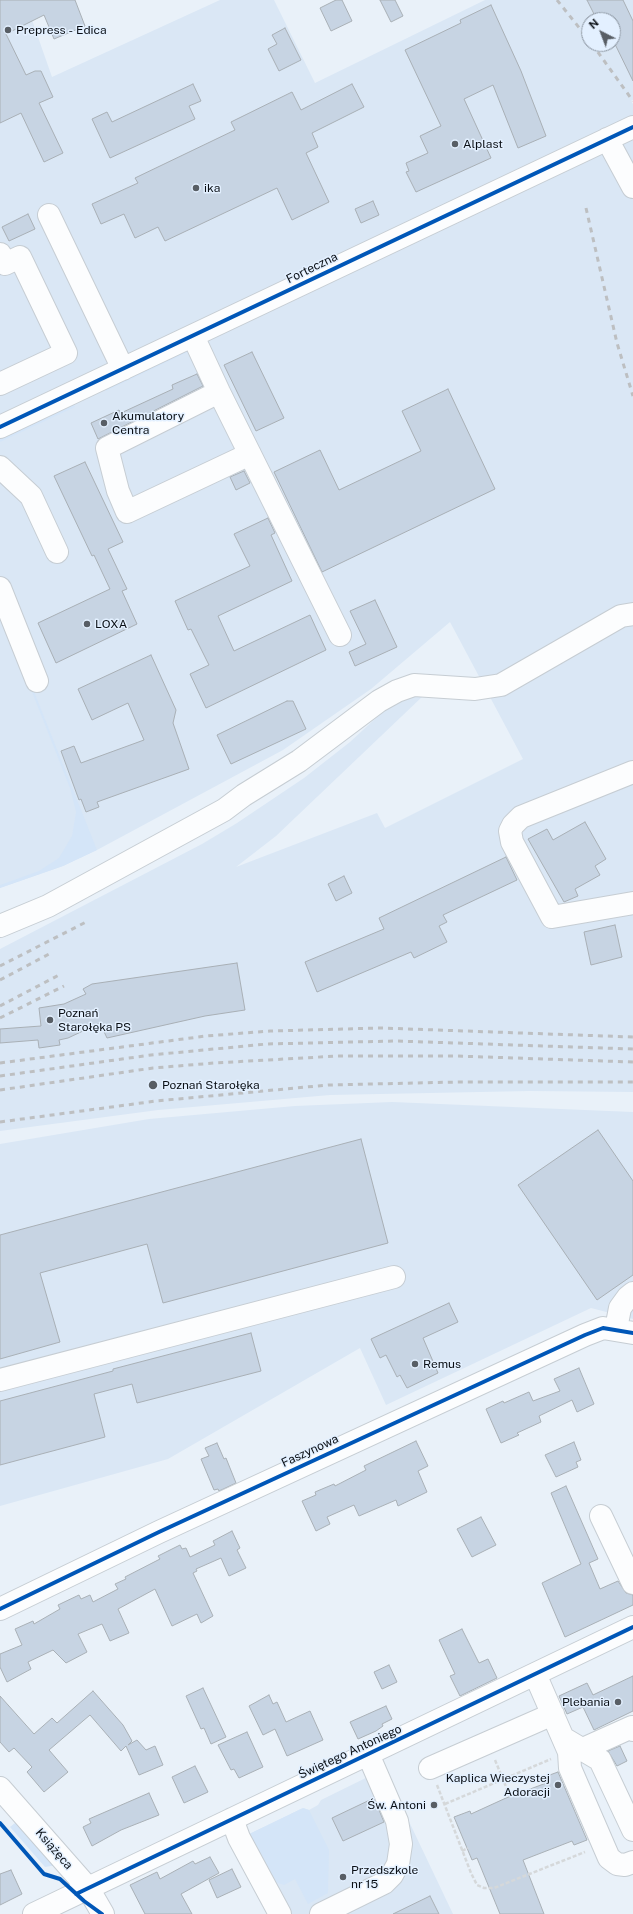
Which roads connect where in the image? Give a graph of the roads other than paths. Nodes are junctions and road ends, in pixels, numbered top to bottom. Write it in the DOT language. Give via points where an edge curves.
graph roads {
  1 [pos="633,127"];
  2 [pos="607,139"];
  3 [pos="633,187"];
  4 [pos="49,215"];
  5 [pos="0,254"];
  6 [pos="193,336"];
  7 [pos="123,369"];
  8 [pos="0,384"];
  9 [pos="219,392"];
  10 [pos="0,427"];
  11 [pos="250,454"];
  12 [pos="0,467"];
  13 [pos="56,552"];
  14 [pos="0,588"];
  15 [pos="633,614"];
  16 [pos="340,635"];
  17 [pos="37,681"];
  18 [pos="633,772"];
  19 [pos="633,903"];
  20 [pos="0,926"];
  21 [pos="394,1277"];
  22 [pos="633,1293"];
  23 [pos="624,1331"];
  24 [pos="0,1380"];
  25 [pos="601,1516"];
  26 [pos="633,1583"];
  27 [pos="0,1609"];
  28 [pos="633,1627"];
  29 [pos="535,1674"];
  30 [pos="553,1714"];
  31 [pos="633,1730"];
  32 [pos="571,1752"];
  33 [pos="368,1754"];
  34 [pos="430,1768"];
  35 [pos="0,1788"];
  36 [pos="232,1819"];
  37 [pos="633,1830"];
  38 [pos="633,1862"];
  39 [pos="82,1891"];
  40 [pos="34,1914"];
  41 [pos="103,1914"];
  42 [pos="280,1914"];
  43 [pos="321,1914"];
  1 -- 2 [label="street, Forteczna"];
  2 -- 3 [label="street"];
  2 -- 6 [label="street, Forteczna"];
  4 -- 7 [label="street"];
  5 -- 8 [label="street" via="5,264 20,257 66,353"];
  6 -- 7 [label="street, Forteczna"];
  6 -- 9 [label="street"];
  7 -- 10 [label="street, Forteczna"];
  9 -- 11 [label="street"];
  9 -- 11 [label="street" via="107,448 118,491 127,512"];
  11 -- 16 [label="street"];
  12 -- 13 [label="street" via="31,496"];
  14 -- 17 [label="street"];
  15 -- 20 [label="street" via="621,616 500,685 475,689 414,685 396,691 299,761 224,810 48,906"];
  18 -- 19 [label="street" via="521,817 512,825 510,831 512,842 552,917"];
  21 -- 24 [label="street"];
  22 -- 23 [label="street" via="620,1308"];
  23 -- 27 [label="street, Faszynowa" via="603,1328 585,1334"];
  25 -- 26 [label="street"];
  28 -- 29 [label="street, Świętego Antoniego"];
  29 -- 30 [label="street"];
  29 -- 33 [label="street, Świętego Antoniego"];
  30 -- 32 [label="street"];
  30 -- 34 [label="street"];
  31 -- 32 [label="street" via="632,1727"];
  32 -- 37 [label="street" via="600,1760"];
  32 -- 38 [label="street" via="611,1861 625,1865"];
  33 -- 36 [label="street, Świętego Antoniego"];
  33 -- 43 [label="street" via="397,1821 401,1844 398,1864 384,1883"];
  35 -- 39 [label="street, Książęca"];
  36 -- 39 [label="street, Świętego Antoniego"];
  36 -- 42 [label="street"];
  39 -- 40 [label="street, Świętego Antoniego"];
  39 -- 41 [label="street, Książęca"];
}
